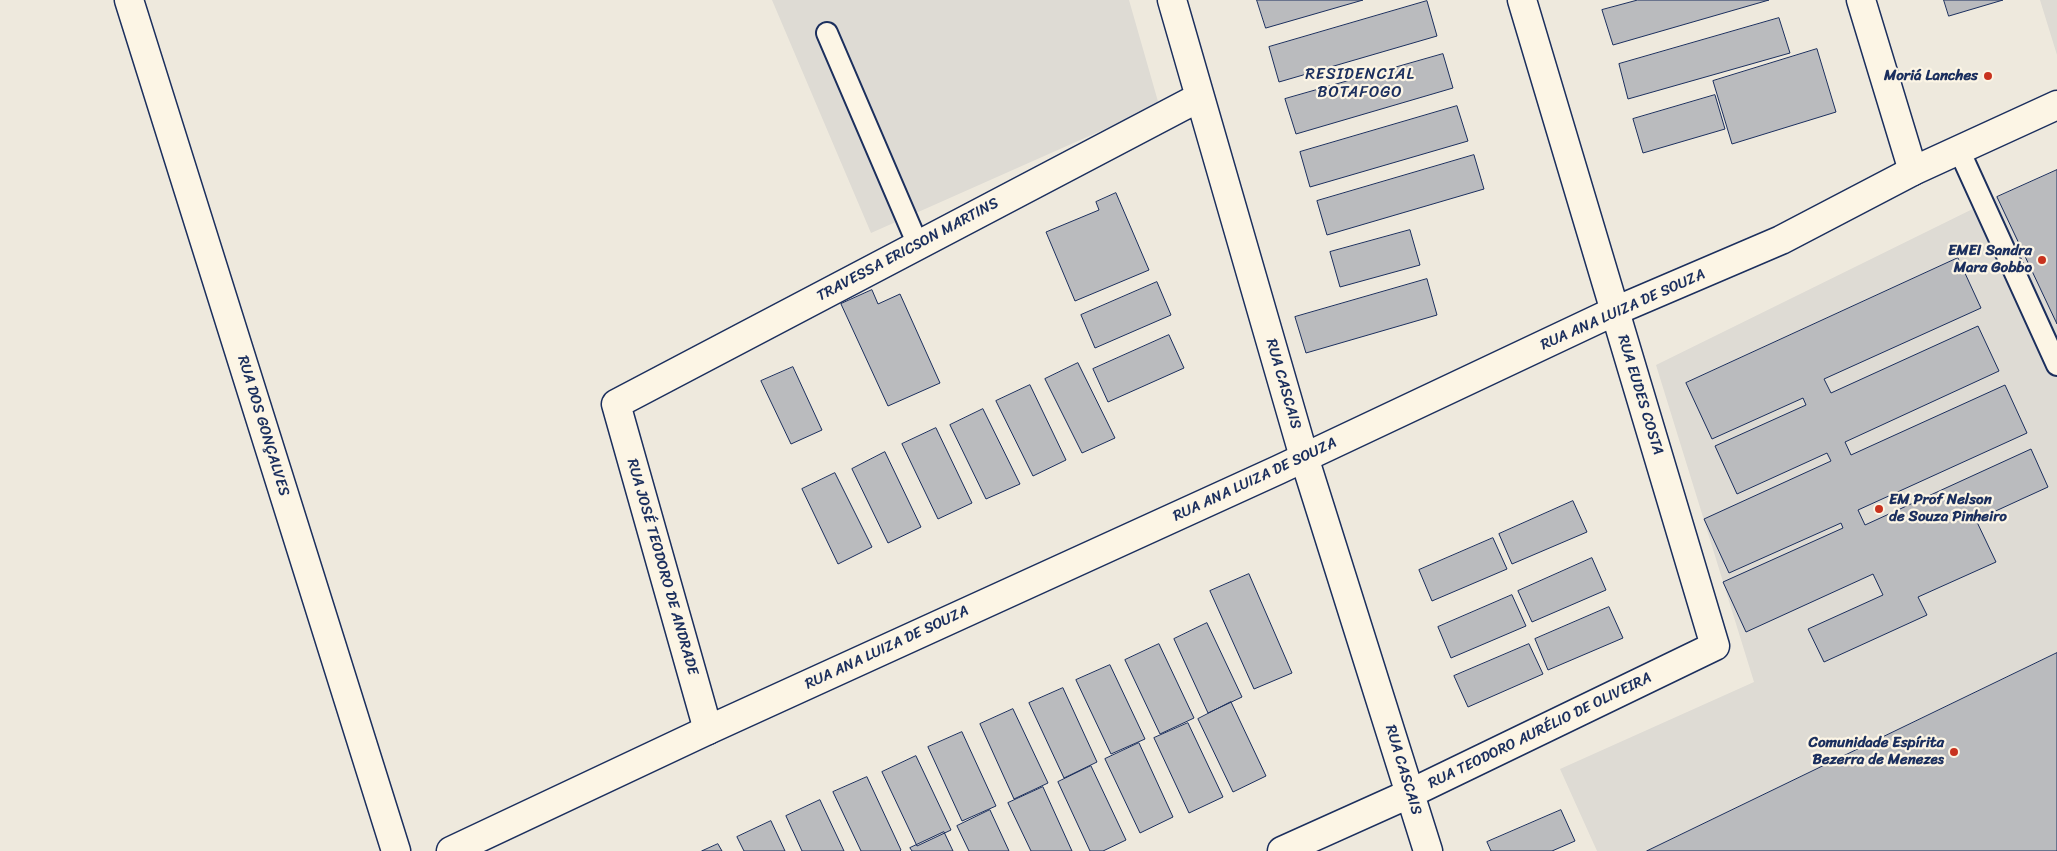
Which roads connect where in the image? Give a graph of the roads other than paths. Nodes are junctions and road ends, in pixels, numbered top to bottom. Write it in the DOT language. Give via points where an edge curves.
graph roads {
  1 [pos="129,0"];
  2 [pos="1172,0"];
  3 [pos="1522,0"];
  4 [pos="1861,0"];
  5 [pos="827,33"];
  6 [pos="1200,97"];
  7 [pos="2057,105"];
  8 [pos="1959,150"];
  9 [pos="1913,172"];
  10 [pos="918,245"];
  11 [pos="1615,311"];
  12 [pos="2057,365"];
  13 [pos="616,404"];
  14 [pos="1304,457"];
  15 [pos="1715,646"];
  16 [pos="708,730"];
  17 [pos="1411,793"];
  18 [pos="396,851"];
  19 [pos="452,851"];
  20 [pos="1282,851"];
  21 [pos="1428,851"];
  1 -- 18 [label="street, RUA DOS GONÇALVES"];
  2 -- 6 [label="street, RUA CASCAIS"];
  3 -- 11 [label="street, RUA EUDES COSTA"];
  4 -- 9 [label="street"];
  5 -- 10 [label="lane"];
  6 -- 10 [label="street, TRAVESSA ERICSON MARTINS"];
  6 -- 14 [label="street, RUA CASCAIS"];
  7 -- 8 [label="street, RUA ANA LUIZA DE SOUZA"];
  8 -- 9 [label="street, RUA ANA LUIZA DE SOUZA"];
  8 -- 12 [label="lane"];
  9 -- 11 [label="street, RUA ANA LUIZA DE SOUZA" via="1780,240"];
  10 -- 13 [label="street, TRAVESSA ERICSON MARTINS"];
  11 -- 14 [label="street, RUA ANA LUIZA DE SOUZA"];
  11 -- 15 [label="street, RUA EUDES COSTA"];
  13 -- 16 [label="street, RUA JOSÉ TEODORO DE ANDRADE"];
  14 -- 16 [label="street, RUA ANA LUIZA DE SOUZA"];
  14 -- 17 [label="street, RUA CASCAIS"];
  15 -- 17 [label="street, RUA TEODORO AURÉLIO DE OLIVEIRA"];
  16 -- 19 [label="street, RUA ANA LUIZA DE SOUZA"];
  17 -- 20 [label="street, RUA TEODORO AURÉLIO DE OLIVEIRA"];
  17 -- 21 [label="street, RUA CASCAIS"];
}
